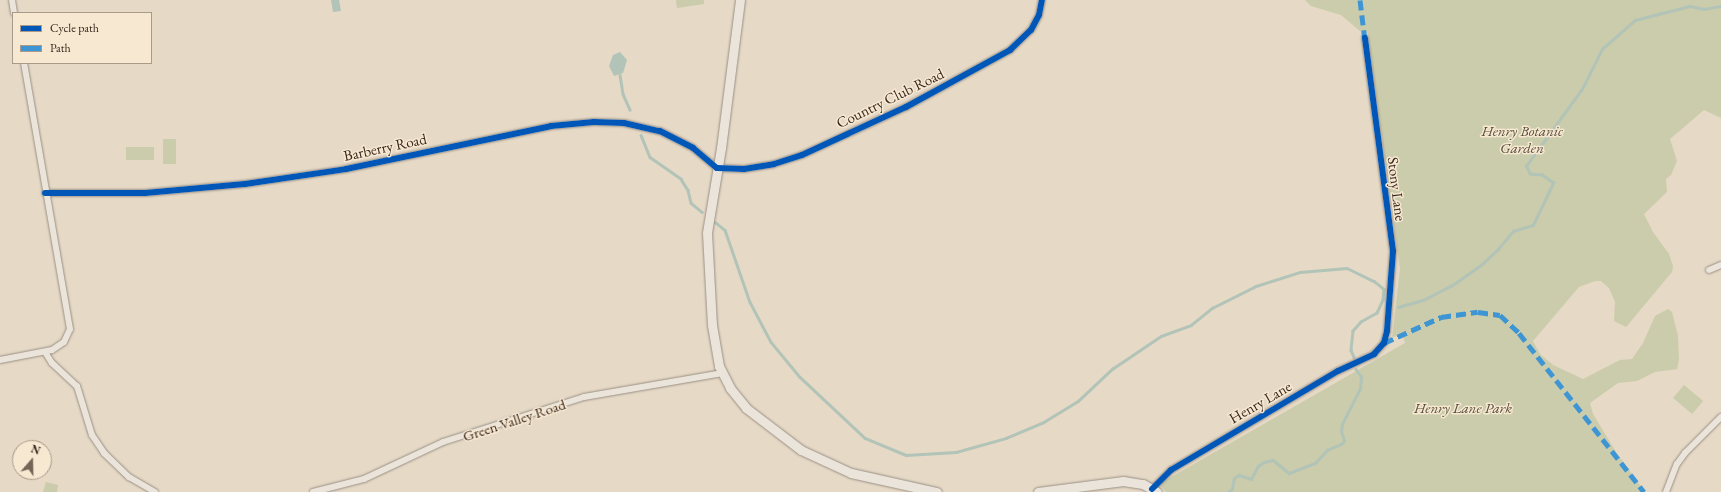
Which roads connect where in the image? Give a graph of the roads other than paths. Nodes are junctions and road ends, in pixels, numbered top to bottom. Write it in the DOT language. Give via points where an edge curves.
graph roads {
  1 [pos="12,0"];
  2 [pos="740,0"];
  3 [pos="1042,0"];
  4 [pos="14,12"];
  5 [pos="1365,38"];
  6 [pos="24,64"];
  7 [pos="717,168"];
  8 [pos="45,193"];
  9 [pos="1721,265"];
  10 [pos="1709,270"];
  11 [pos="1384,343"];
  12 [pos="46,352"];
  13 [pos="0,360"];
  14 [pos="723,373"];
  15 [pos="1721,417"];
  16 [pos="905,489"];
  17 [pos="1154,490"];
  18 [pos="155,492"];
  19 [pos="313,492"];
  20 [pos="937,492"];
  21 [pos="1038,492"];
  22 [pos="1666,492"];
  1 -- 4 [label="street"];
  2 -- 7 [label="main road"];
  3 -- 7 [label="street, Country Club Road" via="1035,23 1018,44 906,107 788,160 744,169"];
  5 -- 11 [label="street, Stony Lane" via="1393,251 1388,323"];
  6 -- 8 [label="street"];
  7 -- 8 [label="street, Barberry Road" via="688,145 660,131 624,123 594,122 551,126 346,169 245,184 145,193"];
  7 -- 14 [label="main road" via="708,218 707,250 712,325"];
  8 -- 12 [label="street" via="70,329 64,342"];
  9 -- 10 [label="street"];
  11 -- 17 [label="street, Henry Lane" via="1374,354 1332,375 1171,470"];
  12 -- 13 [label="street"];
  12 -- 18 [label="street" via="52,363 78,386 92,434 104,453 129,477"];
  14 -- 16 [label="main road" via="740,402 789,443 838,468"];
  14 -- 19 [label="street, Green Valley Road" via="584,397 443,442 364,479"];
  15 -- 22 [label="street" via="1685,453 1677,464"];
  16 -- 20 [label="main road"];
  17 -- 21 [label="main road" via="1138,482 1123,481"];
}
